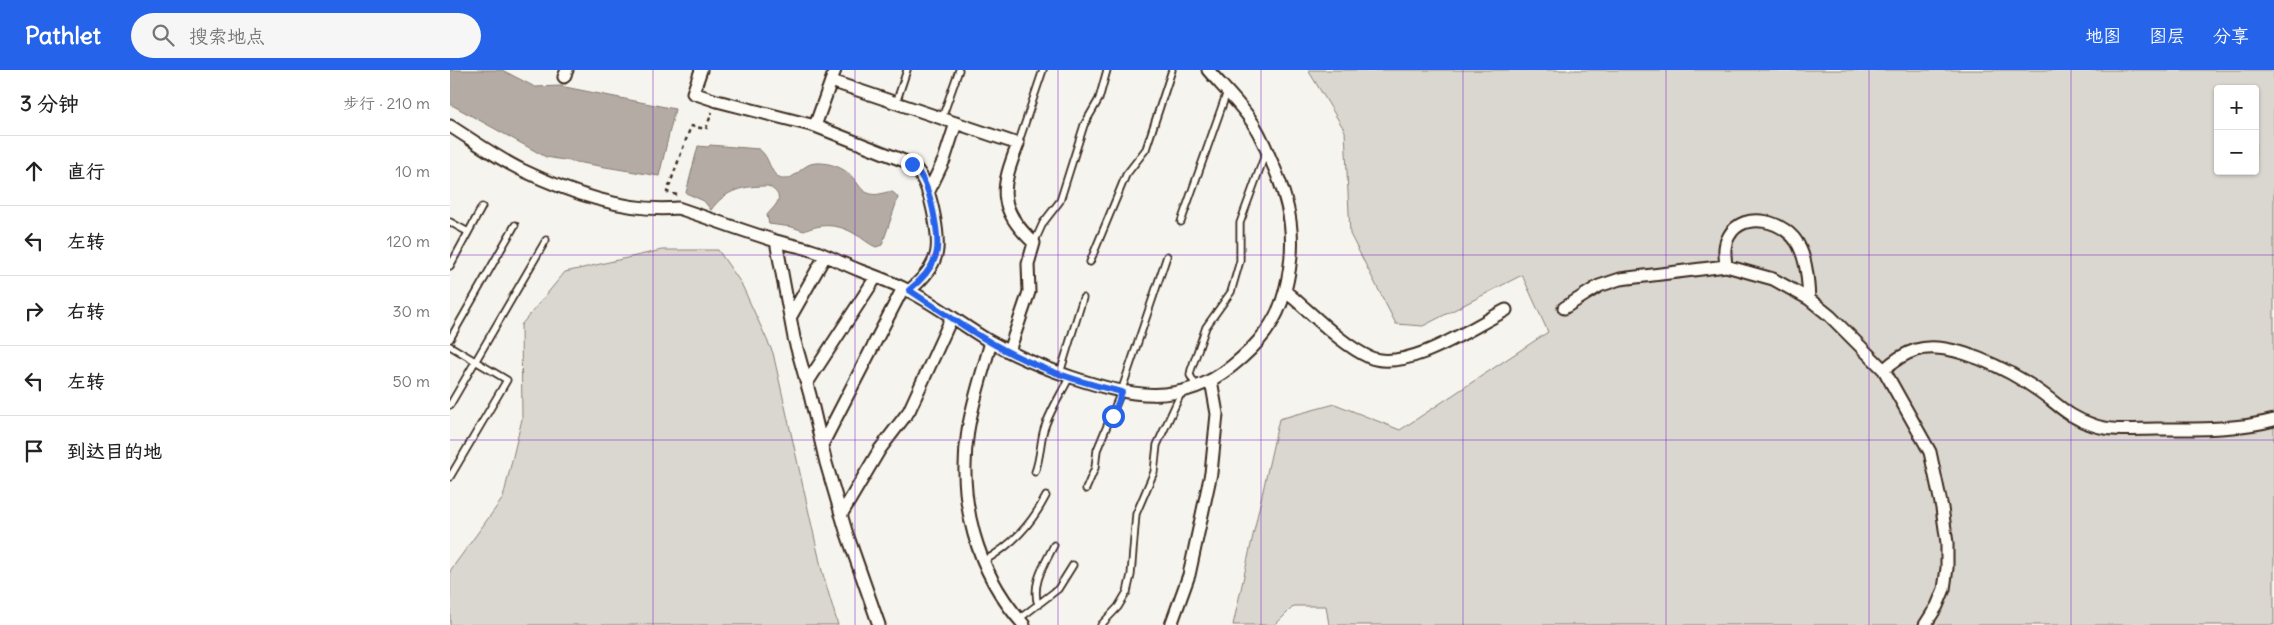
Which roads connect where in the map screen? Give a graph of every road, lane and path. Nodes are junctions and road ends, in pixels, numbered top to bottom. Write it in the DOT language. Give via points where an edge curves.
graph roads {
  1 [pos="701,70"];
  2 [pos="835,70"];
  3 [pos="907,70"];
  4 [pos="959,70"];
  5 [pos="1043,70"];
  6 [pos="1107,70"];
  7 [pos="1172,70"];
  8 [pos="1208,70"];
  9 [pos="831,81"];
  10 [pos="1226,92"];
  11 [pos="716,101"];
  12 [pos="896,103"];
  13 [pos="942,118"];
  14 [pos="956,123"];
  15 [pos="450,126"];
  16 [pos="815,126"];
  17 [pos="1018,144"];
  18 [pos="1267,150"];
  19 [pos="928,193"];
  20 [pos="482,207"];
  21 [pos="676,208"];
  22 [pos="450,222"];
  23 [pos="1181,222"];
  24 [pos="515,225"];
  25 [pos="468,232"];
  26 [pos="546,240"];
  27 [pos="776,241"];
  28 [pos="1034,243"];
  29 [pos="824,256"];
  30 [pos="1167,256"];
  31 [pos="1090,262"];
  32 [pos="450,266"];
  33 [pos="1726,266"];
  34 [pos="876,277"];
  35 [pos="906,289"];
  36 [pos="1285,291"];
  37 [pos="1082,298"];
  38 [pos="1809,299"];
  39 [pos="1564,308"];
  40 [pos="1506,310"];
  41 [pos="791,316"];
  42 [pos="952,318"];
  43 [pos="450,339"];
  44 [pos="991,342"];
  45 [pos="450,346"];
  46 [pos="1009,351"];
  47 [pos="475,360"];
  48 [pos="1884,370"];
  49 [pos="1065,375"];
  50 [pos="1211,380"];
  51 [pos="807,383"];
  52 [pos="1196,386"];
  53 [pos="1182,391"];
  54 [pos="1122,392"];
  55 [pos="450,405"];
  56 [pos="2274,420"];
  57 [pos="822,445"];
  58 [pos="1035,472"];
  59 [pos="450,477"];
  60 [pos="1086,489"];
  61 [pos="1046,496"];
  62 [pos="841,515"];
  63 [pos="1054,545"];
  64 [pos="984,561"];
  65 [pos="1073,565"];
  66 [pos="1038,604"];
  67 [pos="1021,622"];
  68 [pos="879,625"];
  69 [pos="1101,625"];
  70 [pos="1170,625"];
  71 [pos="1925,625"];
  1 -- 11 [label="street" via="693,93"];
  2 -- 9 [label="street"];
  3 -- 12 [label="lane"];
  4 -- 13 [label="lane"];
  5 -- 17 [label="lane"];
  6 -- 28 [label="lane" via="1099,99 1084,125 1060,202 1043,223"];
  7 -- 31 [label="lane" via="1146,149 1126,175"];
  8 -- 10 [label="street"];
  9 -- 12 [label="street"];
  9 -- 16 [label="street"];
  10 -- 18 [label="street" via="1248,117"];
  10 -- 23 [label="lane"];
  11 -- 16 [label="street"];
  11 -- 21 [label="path" via="706,129 691,126 667,192 680,196"];
  12 -- 13 [label="street"];
  13 -- 14 [label="street"];
  14 -- 17 [label="street"];
  14 -- 19 [label="street" via="944,160"];
  15 -- 21 [label="street" via="522,170 567,188 628,205 657,210"];
  16 -- 19 [label="street" via="912,164"];
  17 -- 28 [label="street" via="1007,172 1005,196 1021,231"];
  18 -- 36 [label="street" via="1288,202 1292,229"];
  18 -- 52 [label="lane" via="1240,224 1241,254 1231,292 1206,327 1191,370"];
  19 -- 35 [label="street" via="938,248 935,260 922,280"];
  20 -- 25 [label="lane"];
  21 -- 27 [label="street"];
  22 -- 25 [label="lane"];
  24 -- 43 [label="lane"];
  25 -- 32 [label="lane"];
  26 -- 47 [label="lane"];
  27 -- 29 [label="street"];
  27 -- 41 [label="street"];
  28 -- 46 [label="street" via="1028,264 1030,285 1027,302"];
  29 -- 34 [label="street"];
  29 -- 41 [label="street"];
  30 -- 54 [label="lane"];
  33 -- 38 [label="street" via="1772,279"];
  33 -- 38 [label="street" via="1724,248 1729,235 1737,227 1762,220 1780,225 1799,245"];
  33 -- 39 [label="street" via="1620,279 1599,286"];
  34 -- 35 [label="street"];
  34 -- 51 [label="street"];
  35 -- 42 [label="street"];
  35 -- 57 [label="street"];
  36 -- 40 [label="street" via="1356,350 1390,361 1416,356"];
  36 -- 50 [label="street" via="1273,322 1257,344"];
  37 -- 49 [label="lane"];
  38 -- 48 [label="street"];
  41 -- 51 [label="street"];
  42 -- 44 [label="street"];
  42 -- 62 [label="street" via="909,411 880,449"];
  44 -- 46 [label="street"];
  44 -- 64 [label="street" via="972,408 965,461 966,498 975,542"];
  45 -- 47 [label="lane"];
  46 -- 49 [label="street"];
  47 -- 55 [label="lane"];
  47 -- 59 [label="lane" via="507,380"];
  48 -- 56 [label="street" via="1894,361 1917,350 1952,349 2004,371 2037,390 2068,415 2095,426 2119,429 2210,428"];
  48 -- 71 [label="street" via="1930,452 1942,508 1947,543 1944,590"];
  49 -- 54 [label="street"];
  49 -- 58 [label="lane" via="1046,425"];
  50 -- 52 [label="street"];
  50 -- 70 [label="street" via="1217,414 1205,510 1189,575"];
  51 -- 57 [label="street"];
  52 -- 53 [label="street"];
  53 -- 54 [label="street" via="1157,396"];
  53 -- 69 [label="lane" via="1157,445 1154,472 1136,514 1127,592"];
  54 -- 60 [label="lane" via="1097,450 1095,468"];
  57 -- 62 [label="street"];
  61 -- 64 [label="lane" via="1024,531"];
  62 -- 68 [label="street"];
  63 -- 66 [label="lane" via="1038,580"];
  64 -- 67 [label="street" via="996,587"];
  65 -- 66 [label="lane" via="1058,589"];
  66 -- 67 [label="lane"];
}
